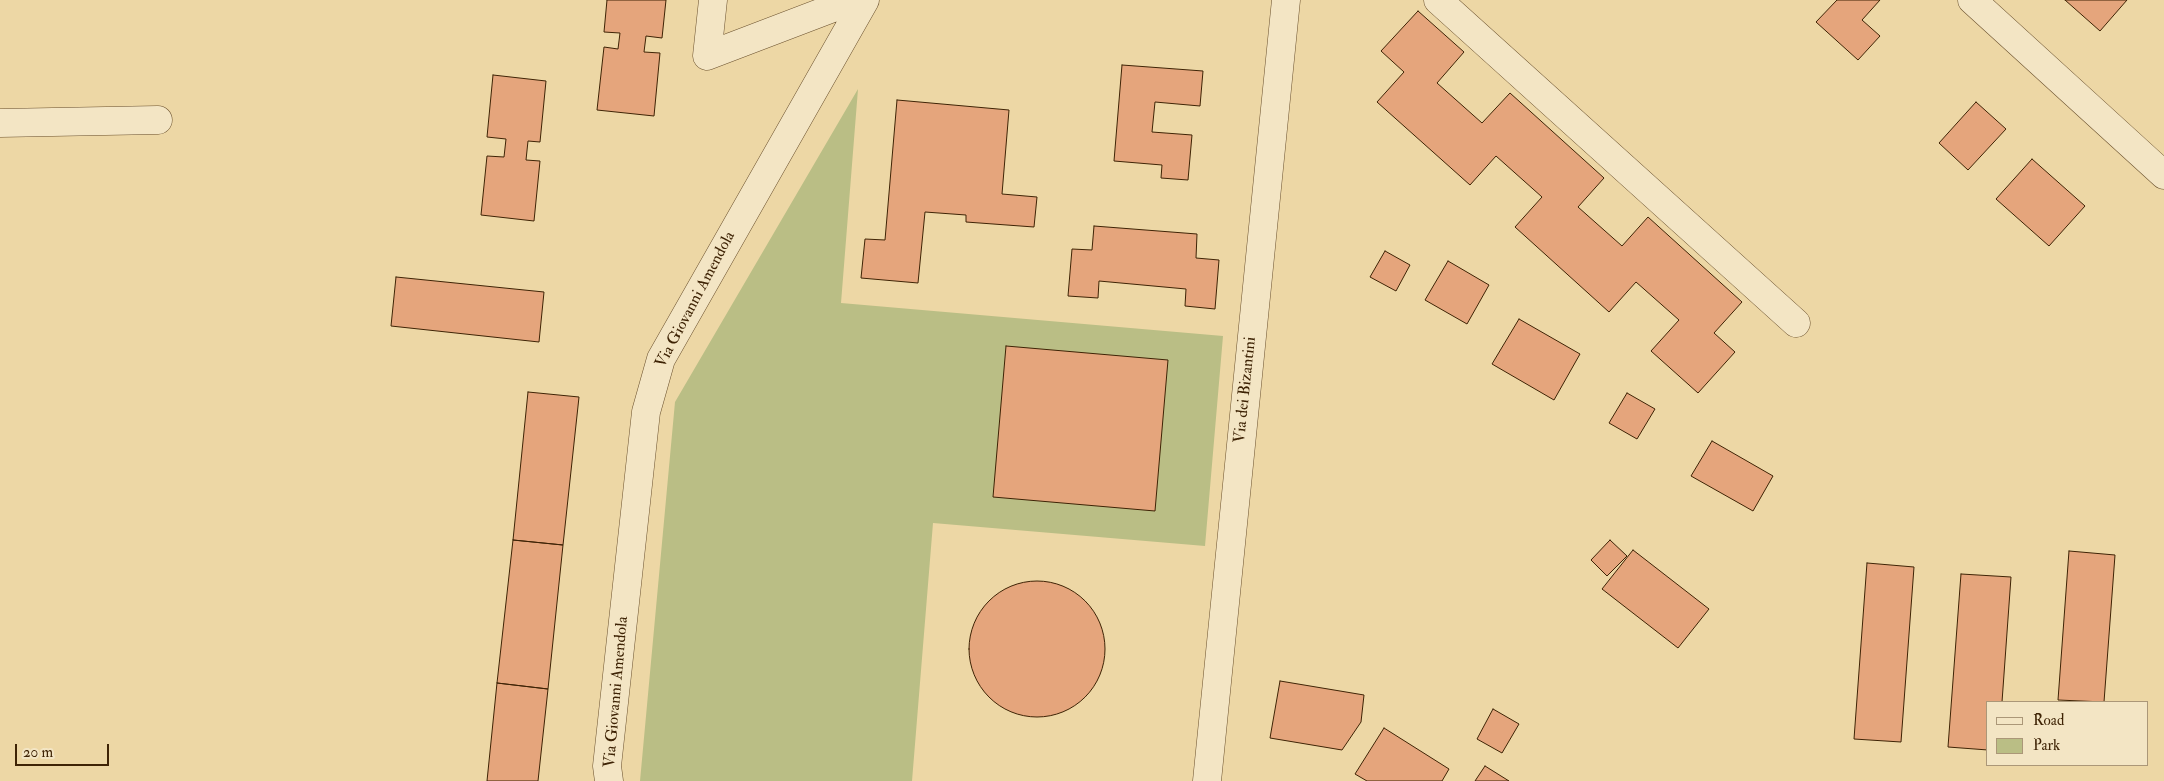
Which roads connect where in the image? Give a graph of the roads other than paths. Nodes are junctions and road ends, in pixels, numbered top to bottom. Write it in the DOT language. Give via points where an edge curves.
graph roads {
  1 [pos="713,0"];
  2 [pos="854,0"];
  3 [pos="865,0"];
  4 [pos="1286,0"];
  5 [pos="1438,0"];
  6 [pos="1972,0"];
  7 [pos="158,120"];
  8 [pos="0,123"];
  9 [pos="2164,175"];
  10 [pos="1796,322"];
  11 [pos="609,781"];
  12 [pos="1207,781"];
  1 -- 2 [label="street" via="707,56"];
  3 -- 11 [label="street, Via Giovanni Amendola" via="661,359 646,412 607,766"];
  4 -- 12 [label="street, Via dei Bizantini"];
  5 -- 10 [label="street"];
  6 -- 9 [label="street"];
  7 -- 8 [label="street"];
}
